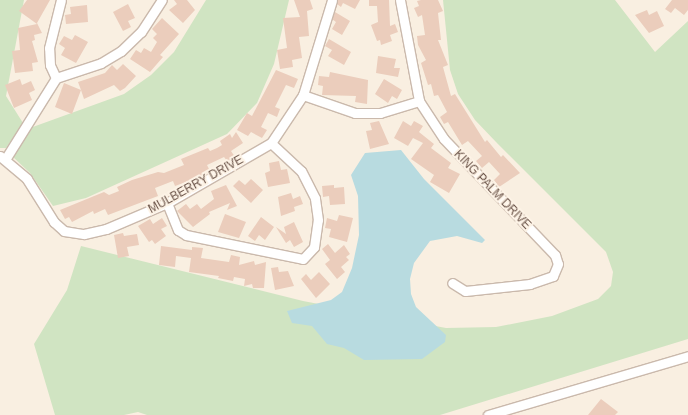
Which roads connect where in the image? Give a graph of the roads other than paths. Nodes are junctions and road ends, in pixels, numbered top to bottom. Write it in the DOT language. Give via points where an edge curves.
graph roads {
  1 [pos="61,0"];
  2 [pos="162,0"];
  3 [pos="332,0"];
  4 [pos="400,0"];
  5 [pos="56,78"];
  6 [pos="303,95"];
  7 [pos="419,101"];
  8 [pos="271,143"];
  9 [pos="3,157"];
  10 [pos="167,203"];
  11 [pos="452,282"];
  12 [pos="688,356"];
  13 [pos="488,415"];
  1 -- 5 [label="street" via="49,48 50,65"];
  2 -- 5 [label="street" via="141,32 121,51 101,63"];
  3 -- 6 [label="street, MULBERRY DRIVE"];
  4 -- 7 [label="street, KING PALM DRIVE"];
  5 -- 9 [label="street"];
  6 -- 7 [label="street" via="355,113 380,113"];
  6 -- 8 [label="street, MULBERRY DRIVE"];
  7 -- 11 [label="street, KING PALM DRIVE" via="444,139 555,255 558,264 553,276 530,284 465,291"];
  8 -- 10 [label="street, MULBERRY DRIVE"];
  8 -- 10 [label="street" via="301,171 315,198 318,220 314,247 303,259 186,235 178,230"];
  9 -- 10 [label="street, MULBERRY DRIVE" via="27,179 54,222 64,231 84,234 106,230"];
  12 -- 13 [label="street"];
}
